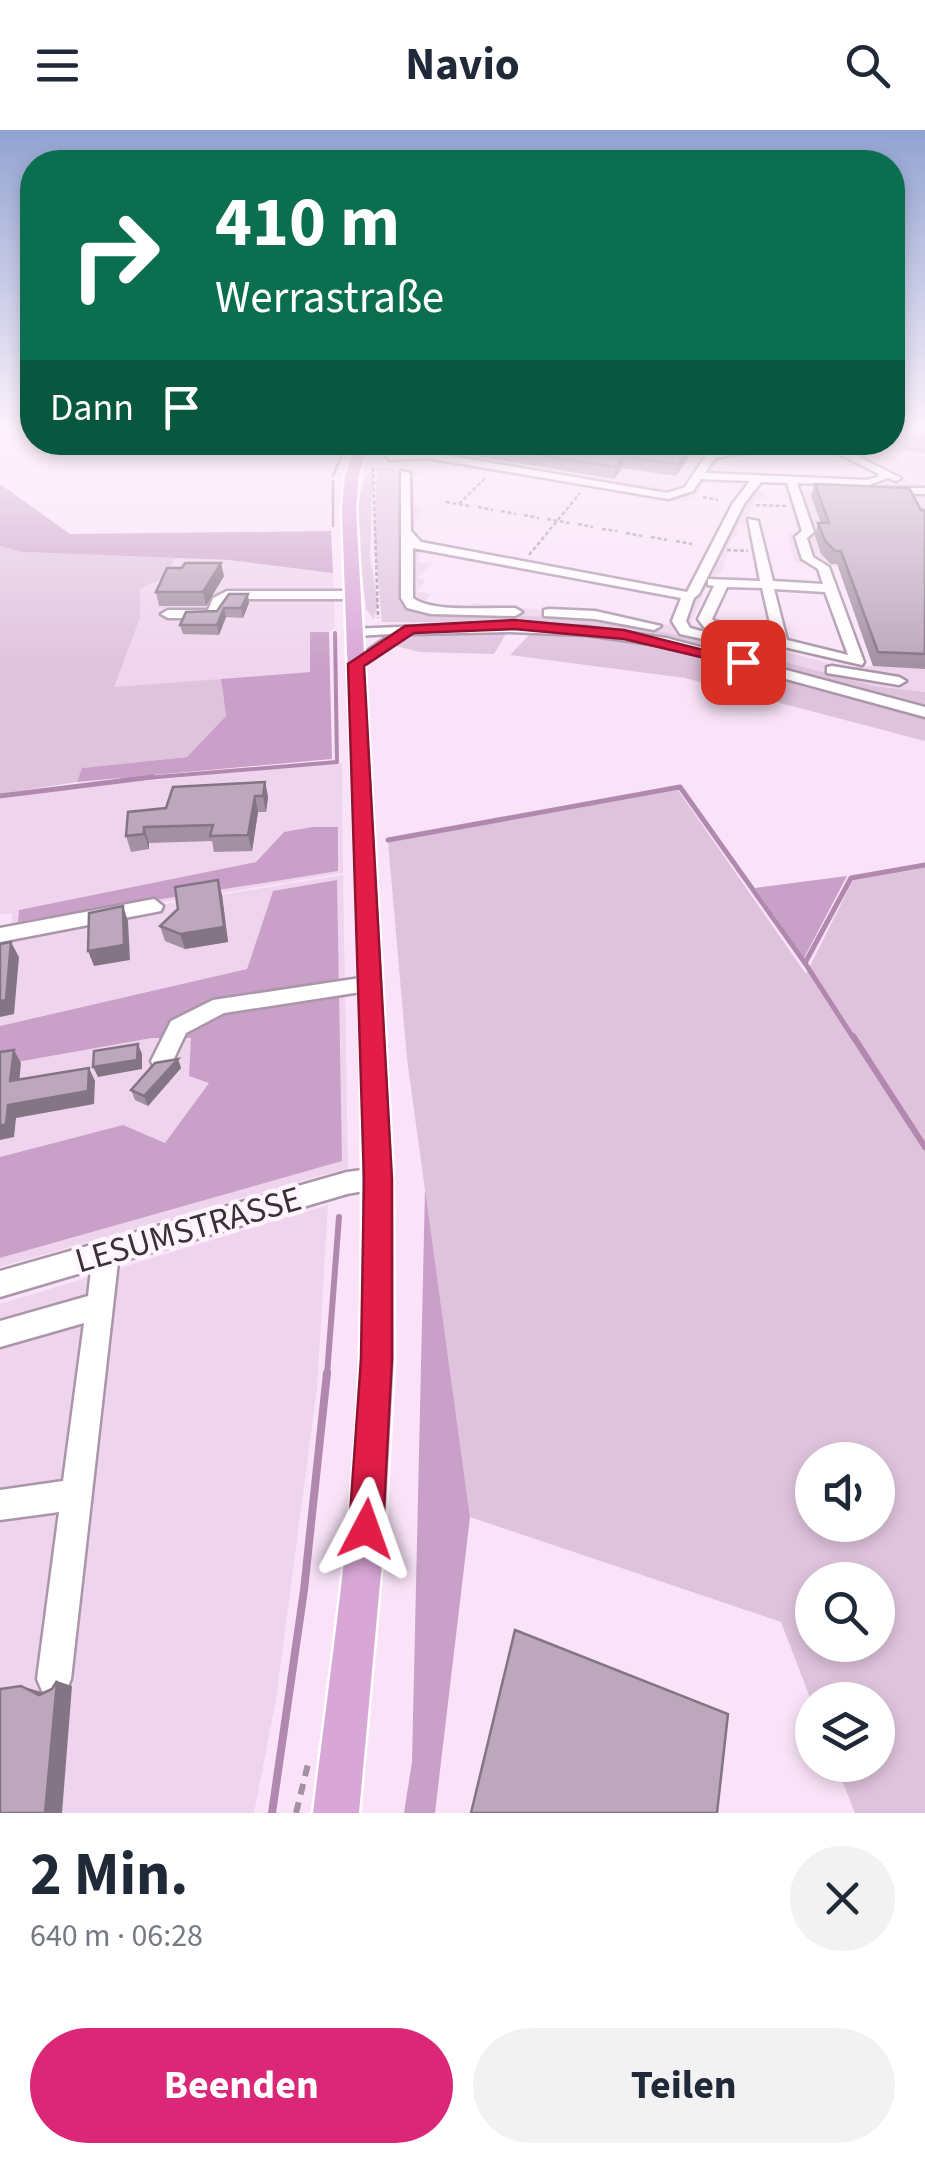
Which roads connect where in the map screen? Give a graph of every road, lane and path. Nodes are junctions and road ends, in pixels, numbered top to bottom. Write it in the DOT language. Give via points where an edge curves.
graph roads {
  1 [pos="349,507"];
  2 [pos="373,507"];
  3 [pos="406,507"];
  4 [pos="478,507"];
  5 [pos="569,507"];
  6 [pos="737,507"];
  7 [pos="800,507"];
  8 [pos="406,510"];
  9 [pos="425,510"];
  10 [pos="492,510"];
  11 [pos="501,511"];
  12 [pos="516,514"];
  13 [pos="524,515"];
  14 [pos="539,518"];
  15 [pos="548,519"];
  16 [pos="557,521"];
  17 [pos="752,522"];
  18 [pos="569,523"];
  19 [pos="578,524"];
  20 [pos="593,527"];
  21 [pos="602,528"];
  22 [pos="617,531"];
  23 [pos="626,533"];
  24 [pos="642,536"];
  25 [pos="407,537"];
  26 [pos="651,537"];
  27 [pos="667,540"];
  28 [pos="676,542"];
  29 [pos="692,544"];
  30 [pos="430,550"];
  31 [pos="723,550"];
  32 [pos="754,552"];
  33 [pos="407,557"];
  34 [pos="520,567"];
  35 [pos="699,582"];
  36 [pos="722,583"];
  37 [pos="767,585"];
  38 [pos="830,588"];
  39 [pos="354,594"];
  40 [pos="688,596"];
  41 [pos="168,614"];
  42 [pos="680,628"];
  43 [pos="411,629"];
  44 [pos="355,632"];
  45 [pos="375,632"];
  46 [pos="777,649"];
  47 [pos="356,664"];
  48 [pos="898,681"];
  49 [pos="925,712"];
  50 [pos="154,906"];
  51 [pos="0,935"];
  52 [pos="367,984"];
  53 [pos="162,1060"];
  54 [pos="378,1180"];
  55 [pos="106,1254"];
  56 [pos="0,1284"];
  57 [pos="100,1306"];
  58 [pos="0,1334"];
  59 [pos="77,1494"];
  60 [pos="0,1506"];
  61 [pos="54,1679"];
  62 [pos="314,1744"];
  63 [pos="296,1813"];
  64 [pos="336,1813"];
  1 -- 39 [label="main road"];
  2 -- 45 [label="path" via="380,611"];
  3 -- 8 [label="street"];
  4 -- 10 [label="path"];
  5 -- 16 [label="path"];
  6 -- 35 [label="street"];
  7 -- 38 [label="street" via="808,559 823,567"];
  8 -- 9 [label="street"];
  8 -- 25 [label="street"];
  11 -- 12 [label="path"];
  13 -- 14 [label="path"];
  15 -- 16 [label="path"];
  16 -- 18 [label="path"];
  16 -- 34 [label="path"];
  17 -- 37 [label="street"];
  19 -- 20 [label="path"];
  21 -- 22 [label="path"];
  23 -- 24 [label="path"];
  25 -- 30 [label="street"];
  25 -- 33 [label="street"];
  26 -- 27 [label="path"];
  28 -- 29 [label="path"];
  30 -- 33 [label="street"];
  30 -- 34 [label="street"];
  31 -- 32 [label="path"];
  33 -- 42 [label="street" via="407,598 423,609 580,614"];
  34 -- 40 [label="street"];
  35 -- 36 [label="street"];
  35 -- 40 [label="street"];
  36 -- 37 [label="street"];
  36 -- 46 [label="street" via="706,622"];
  37 -- 38 [label="street"];
  37 -- 46 [label="street"];
  38 -- 46 [label="street" via="856,662"];
  39 -- 41 [label="street" via="227,595 213,614"];
  39 -- 44 [label="main road"];
  40 -- 42 [label="street"];
  42 -- 46 [label="street"];
  43 -- 45 [label="street"];
  43 -- 47 [label="street"];
  43 -- 49 [label="street" via="514,625 624,634"];
  44 -- 45 [label="street"];
  44 -- 47 [label="main road"];
  46 -- 48 [label="street" via="864,678"];
  47 -- 52 [label="main road" via="354,822"];
  50 -- 51 [label="street"];
  52 -- 53 [label="street" via="220,1006 178,1027"];
  52 -- 54 [label="main road"];
  54 -- 55 [label="street, LESUMSTRASSE" via="347,1182"];
  54 -- 64 [label="main road" via="377,1359 366,1529"];
  55 -- 56 [label="street, LESUMSTRASSE"];
  55 -- 57 [label="street"];
  57 -- 58 [label="street"];
  57 -- 59 [label="street"];
  59 -- 60 [label="street"];
  59 -- 61 [label="street"];
  62 -- 63 [label="path"];
}
